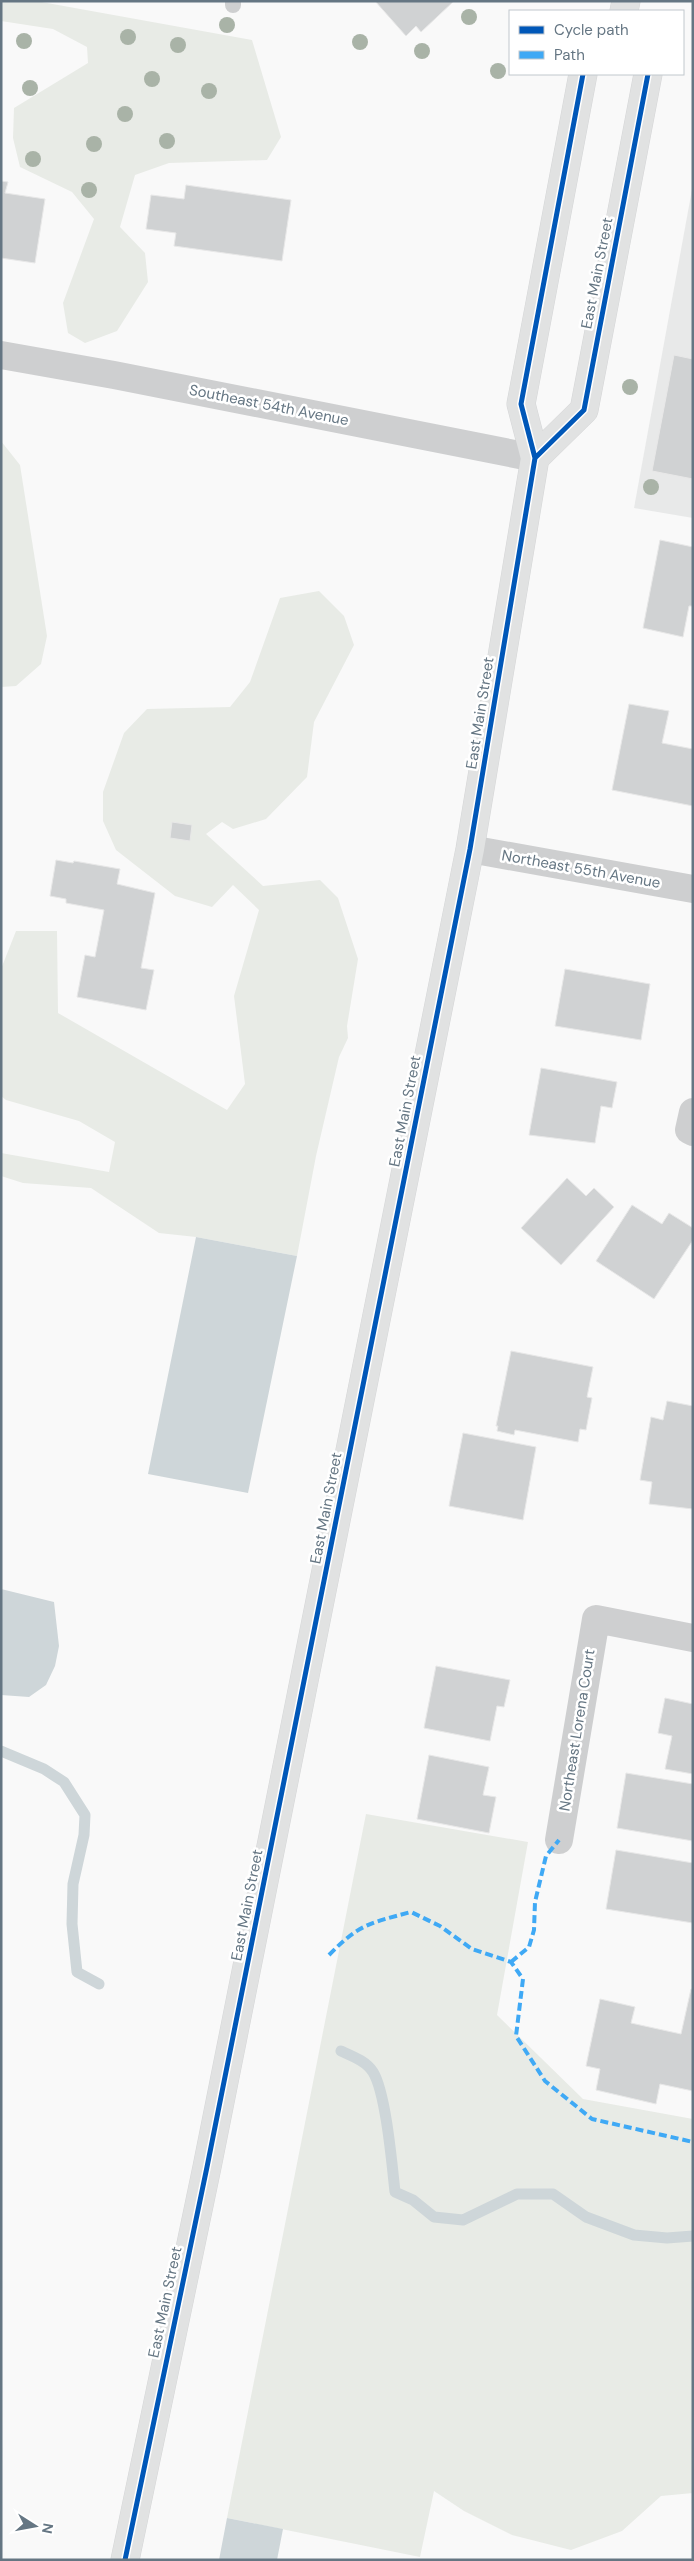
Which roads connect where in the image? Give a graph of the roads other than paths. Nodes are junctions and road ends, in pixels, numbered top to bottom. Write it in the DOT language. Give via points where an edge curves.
graph roads {
  1 [pos="584,75"];
  2 [pos="648,75"];
  3 [pos="1,355"];
  4 [pos="536,458"];
  5 [pos="470,849"];
  6 [pos="693,889"];
  7 [pos="693,1638"];
  8 [pos="559,1840"];
  9 [pos="124,2560"];
  1 -- 4 [label="main road, East Main Street" via="520,404"];
  2 -- 4 [label="main road, East Main Street" via="584,410"];
  3 -- 4 [label="street, Southeast 54th Avenue"];
  4 -- 5 [label="main road, East Main Street"];
  5 -- 6 [label="street, Northeast 55th Avenue"];
  5 -- 9 [label="main road, East Main Street" via="207,2167"];
  7 -- 8 [label="street, Northeast Lorena Court" via="596,1619"];
}
